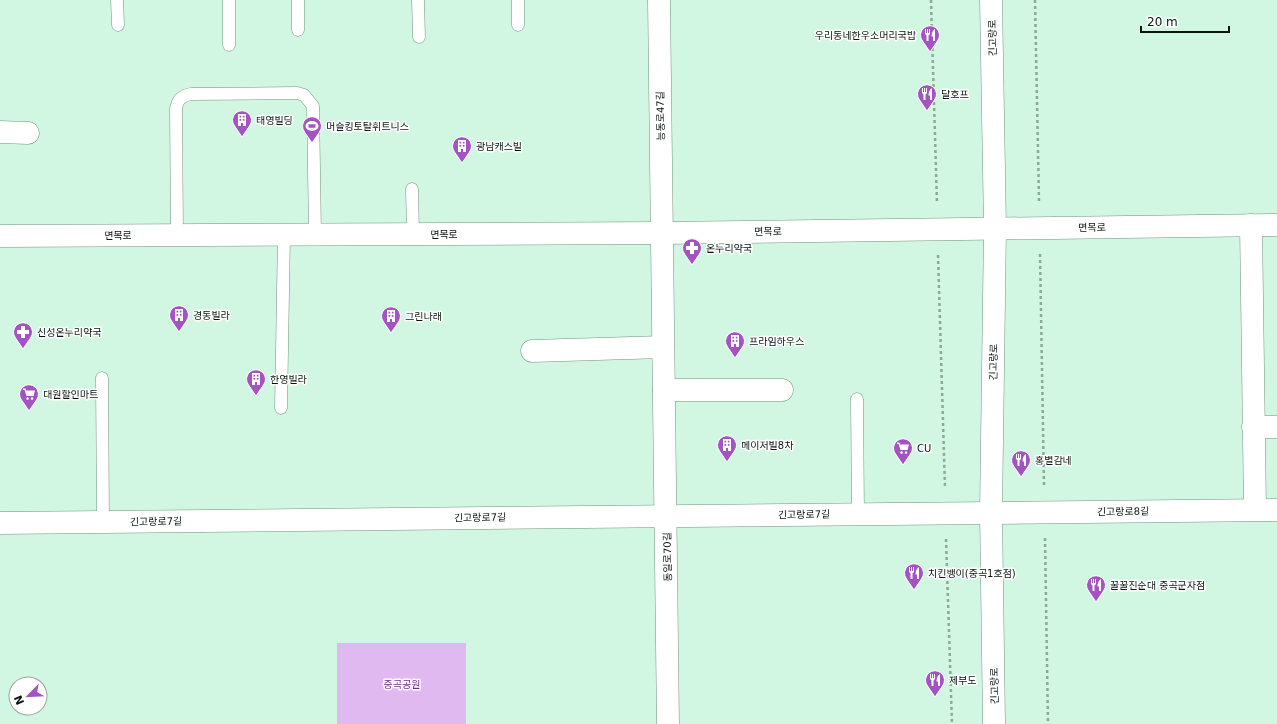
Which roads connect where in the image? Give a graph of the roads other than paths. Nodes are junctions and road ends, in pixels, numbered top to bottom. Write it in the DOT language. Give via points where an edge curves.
graph roads {
  1 [pos="117,0"];
  2 [pos="229,0"];
  3 [pos="298,0"];
  4 [pos="418,0"];
  5 [pos="518,0"];
  6 [pos="659,0"];
  7 [pos="991,0"];
  8 [pos="118,24"];
  9 [pos="518,25"];
  10 [pos="298,30"];
  11 [pos="419,37"];
  12 [pos="230,45"];
  13 [pos="0,132"];
  14 [pos="28,133"];
  15 [pos="412,189"];
  16 [pos="1251,225"];
  17 [pos="1277,225"];
  18 [pos="995,228"];
  19 [pos="662,233"];
  20 [pos="284,234"];
  21 [pos="315,234"];
  22 [pos="413,234"];
  23 [pos="177,235"];
  24 [pos="0,236"];
  25 [pos="663,347"];
  26 [pos="532,351"];
  27 [pos="102,378"];
  28 [pos="664,390"];
  29 [pos="782,390"];
  30 [pos="857,399"];
  31 [pos="281,408"];
  32 [pos="1253,427"];
  33 [pos="1277,427"];
  34 [pos="1255,509"];
  35 [pos="1277,510"];
  36 [pos="991,512"];
  37 [pos="858,514"];
  38 [pos="666,516"];
  39 [pos="102,522"];
  40 [pos="0,523"];
  41 [pos="668,724"];
  42 [pos="994,724"];
  1 -- 8 [label="lane"];
  2 -- 12 [label="lane"];
  3 -- 10 [label="lane"];
  4 -- 11 [label="lane"];
  5 -- 9 [label="lane"];
  6 -- 19 [label="street, 능동로47길"];
  7 -- 18 [label="street, 긴고랑로"];
  13 -- 14 [label="street"];
  15 -- 22 [label="lane"];
  16 -- 17 [label="street, 면목로"];
  16 -- 18 [label="street, 면목로"];
  16 -- 32 [label="street"];
  18 -- 19 [label="street, 면목로"];
  18 -- 36 [label="street, 긴고랑로"];
  19 -- 22 [label="street, 면목로"];
  19 -- 25 [label="street, 동일로70길"];
  20 -- 21 [label="street, 면목로"];
  20 -- 23 [label="street, 면목로"];
  20 -- 31 [label="lane"];
  21 -- 22 [label="street, 면목로"];
  21 -- 23 [label="lane" via="313,106 304,94 297,93 191,94 184,95 178,100"];
  23 -- 24 [label="street, 면목로"];
  25 -- 26 [label="street"];
  25 -- 28 [label="street, 동일로70길"];
  27 -- 39 [label="lane"];
  28 -- 29 [label="street"];
  28 -- 38 [label="street, 동일로70길"];
  30 -- 37 [label="lane"];
  32 -- 33 [label="street"];
  32 -- 34 [label="street"];
  34 -- 35 [label="street, 긴고랑로8길"];
  34 -- 36 [label="street, 긴고랑로8길"];
  36 -- 37 [label="street, 긴고랑로7길"];
  36 -- 42 [label="street, 긴고랑로"];
  37 -- 38 [label="street, 긴고랑로7길"];
  38 -- 39 [label="street, 긴고랑로7길"];
  38 -- 41 [label="street, 동일로70길"];
  39 -- 40 [label="street, 긴고랑로7길"];
}
